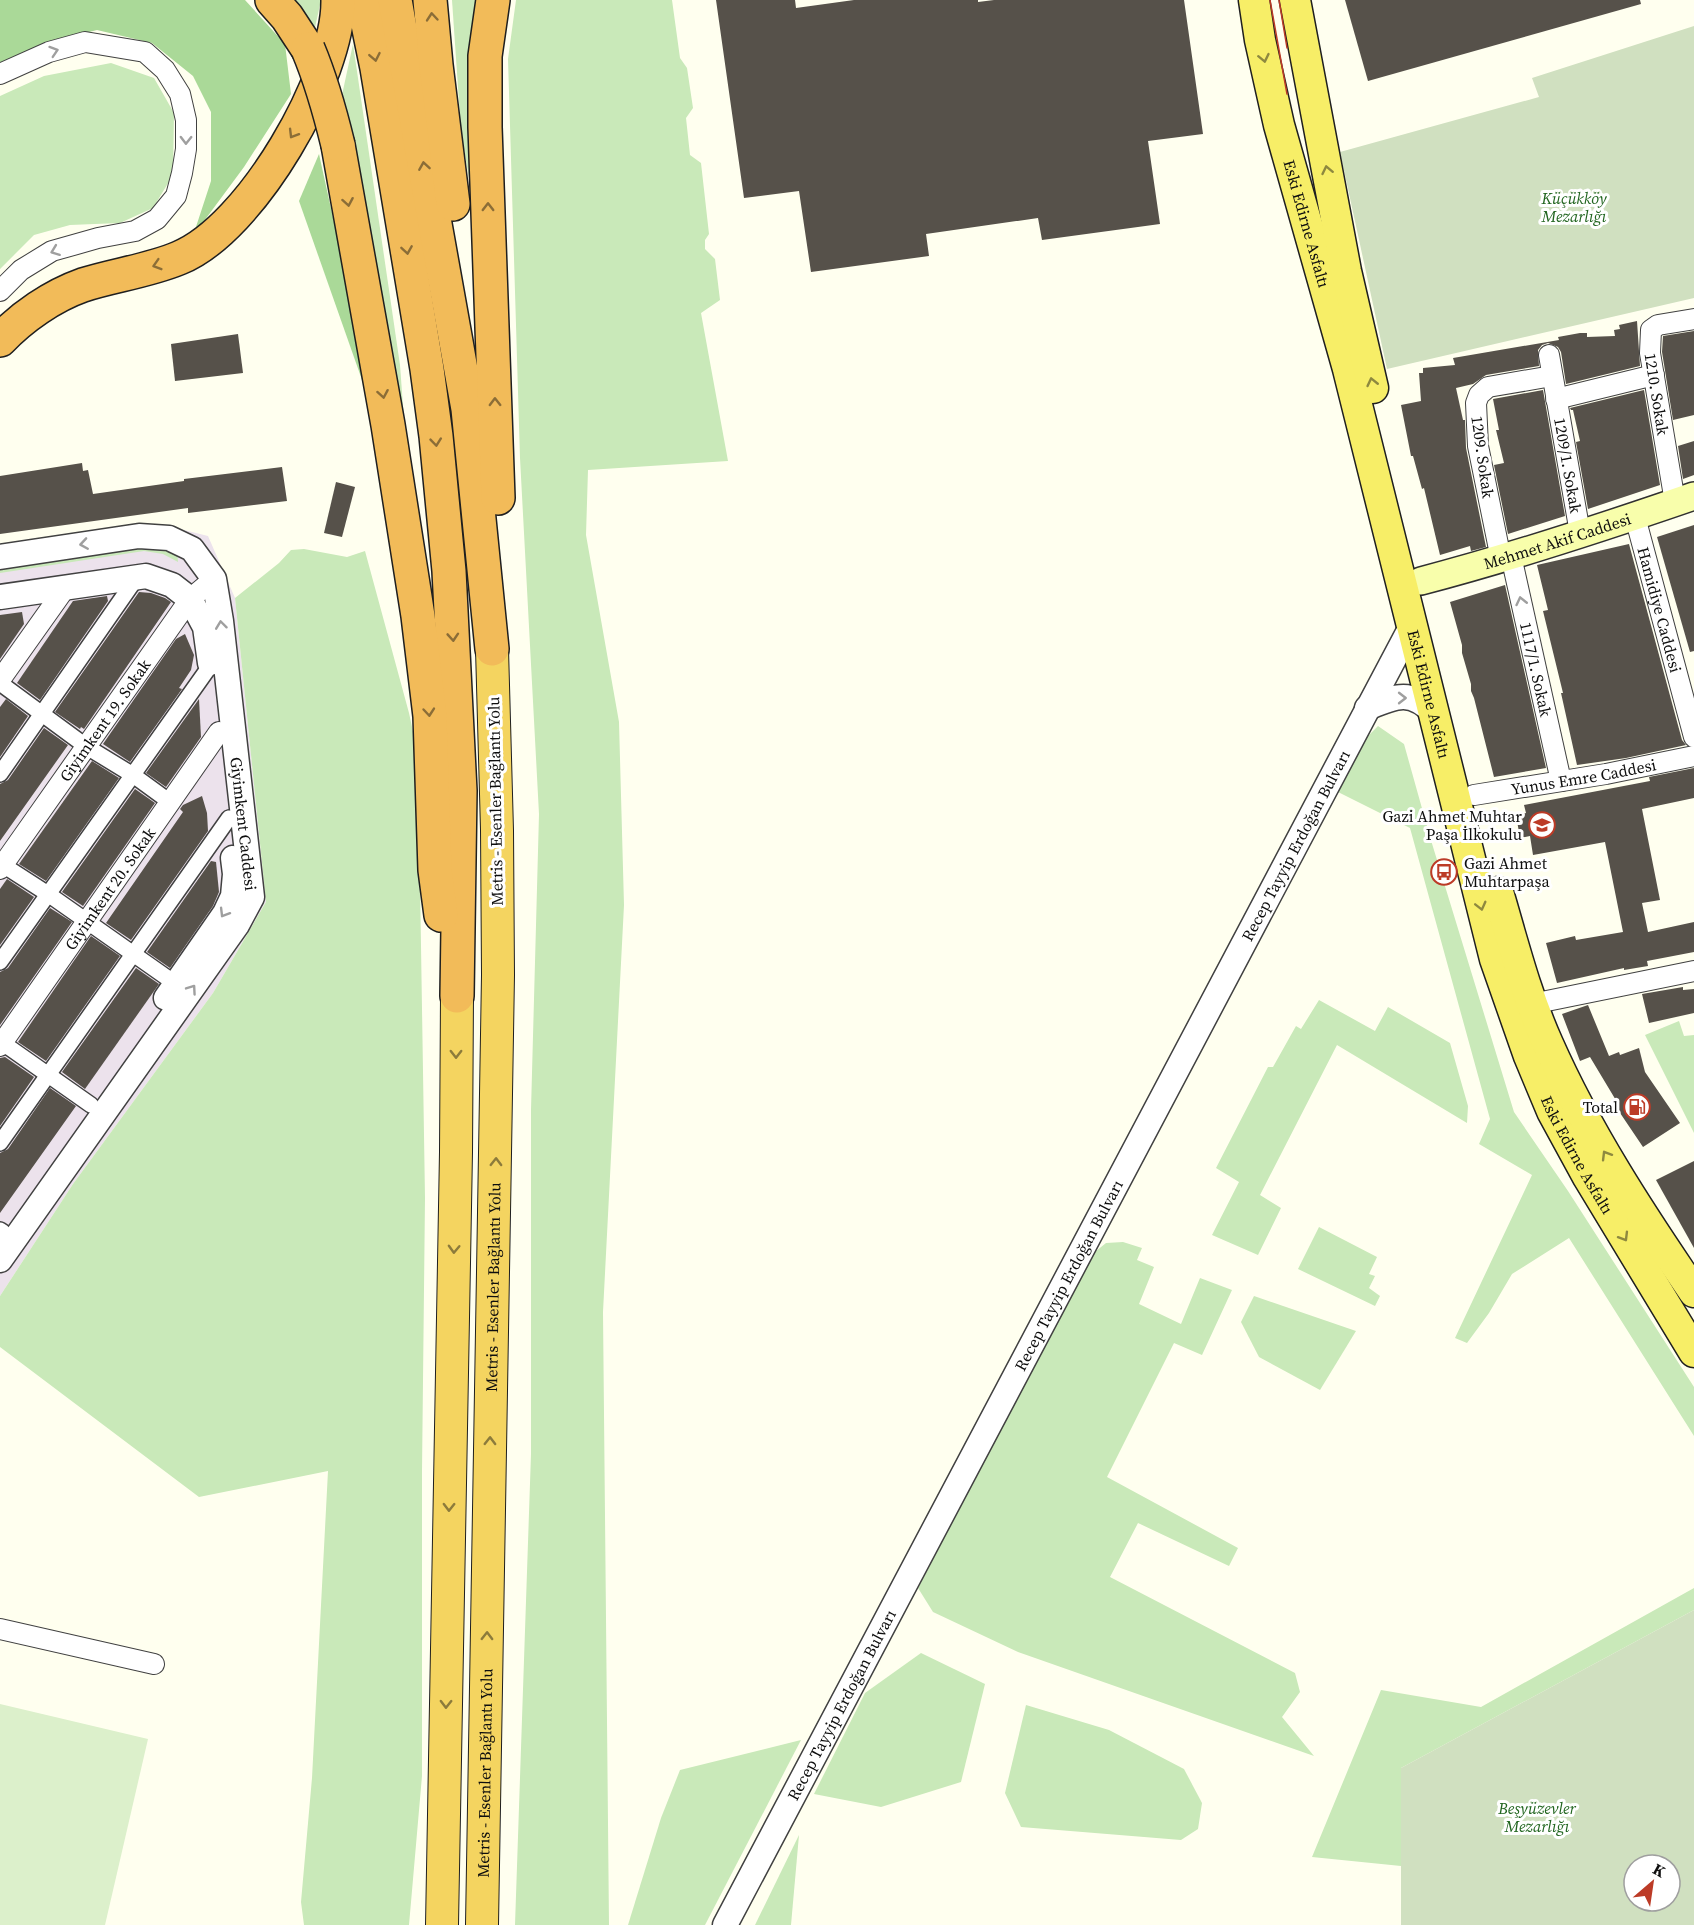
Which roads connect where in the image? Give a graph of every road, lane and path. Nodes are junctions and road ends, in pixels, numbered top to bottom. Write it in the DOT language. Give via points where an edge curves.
graph roads {
  1 [pos="272,0"];
  2 [pos="338,0"];
  3 [pos="363,0"];
  4 [pos="395,0"];
  5 [pos="430,0"];
  6 [pos="493,0"];
  7 [pos="1254,0"];
  8 [pos="1295,0"];
  9 [pos="0,74"];
  10 [pos="1318,118"];
  11 [pos="1279,125"];
  12 [pos="1301,207"];
  13 [pos="1341,240"];
  14 [pos="0,291"];
  15 [pos="1694,319"];
  16 [pos="0,340"];
  17 [pos="1549,355"];
  18 [pos="1654,375"];
  19 [pos="1552,376"];
  20 [pos="1556,399"];
  21 [pos="468,409"];
  22 [pos="1684,499"];
  23 [pos="1635,517"];
  24 [pos="1580,533"];
  25 [pos="0,557"];
  26 [pos="1506,558"];
  27 [pos="137,577"];
  28 [pos="214,579"];
  29 [pos="66,587"];
  30 [pos="0,597"];
  31 [pos="1415,598"];
  32 [pos="190,599"];
  33 [pos="492,649"];
  34 [pos="210,666"];
  35 [pos="0,681"];
  36 [pos="1367,708"];
  37 [pos="43,713"];
  38 [pos="1434,713"];
  39 [pos="219,732"];
  40 [pos="1694,735"];
  41 [pos="87,747"];
  42 [pos="1694,756"];
  43 [pos="0,774"];
  44 [pos="133,775"];
  45 [pos="1561,781"];
  46 [pos="1474,795"];
  47 [pos="170,802"];
  48 [pos="229,818"];
  49 [pos="1,866"];
  50 [pos="48,894"];
  51 [pos="87,921"];
  52 [pos="133,954"];
  53 [pos="0,962"];
  54 [pos="1694,972"];
  55 [pos="176,984"];
  56 [pos="457,996"];
  57 [pos="1532,1004"];
  58 [pos="1,1043"];
  59 [pos="48,1075"];
  60 [pos="91,1105"];
  61 [pos="0,1143"];
  62 [pos="1,1233"];
  63 [pos="0,1260"];
  64 [pos="1647,1274"];
  65 [pos="1690,1287"];
  66 [pos="1694,1352"];
  67 [pos="0,1629"];
  68 [pos="154,1664"];
  69 [pos="445,1789"];
  70 [pos="422,1925"];
  71 [pos="442,1925"];
  72 [pos="482,1925"];
  73 [pos="725,1925"];
  1 -- 56 [label="highway, one-way, bridge" via="308,49 338,145 412,570 430,716 435,870"];
  2 -- 16 [label="highway, one-way" via="330,48 306,111 283,151 223,228 181,257 57,296"];
  3 -- 56 [label="highway, one-way" via="427,369 447,549 460,791"];
  21 -- 4 [label="highway, one-way"];
  21 -- 5 [label="highway, one-way" via="468,339"];
  33 -- 6 [label="highway, one-way" via="500,551 485,56"];
  7 -- 11 [label="main road, Eski Edirne Asfaltı, one-way"];
  8 -- 10 [label="main road, Eski Edirne Asfaltı"];
  9 -- 14 [label="street, one-way" via="49,52 85,42 145,52 165,70 180,94 186,120 186,149 176,196 157,219 135,231 52,251 21,270"];
  10 -- 11 [label="main road" via="1296,131"];
  13 -- 10 [label="main road, Eski Edirne Asfaltı, one-way"];
  11 -- 12 [label="main road, Eski Edirne Asfaltı"];
  12 -- 13 [label="main road" via="1313,198 1323,201 1332,230"];
  12 -- 31 [label="main road, Eski Edirne Asfaltı" via="1339,338 1334,366 1376,543 1392,578"];
  31 -- 13 [label="main road, Eski Edirne Asfaltı, one-way"];
  15 -- 18 [label="street, 1210. Sokak" via="1658,325 1651,330"];
  17 -- 19 [label="street, 1209/1. Sokak"];
  18 -- 20 [label="street, 1209/1. Sokak"];
  18 -- 22 [label="street, 1210. Sokak"];
  19 -- 20 [label="street, 1209/1. Sokak"];
  19 -- 26 [label="street, 1209. Sokak" via="1488,387 1476,404 1478,446"];
  20 -- 24 [label="street, 1209/1. Sokak"];
  21 -- 33 [label="highway"];
  22 -- 23 [label="main road, Mehmet Akif Caddesi"];
  23 -- 24 [label="main road, Mehmet Akif Caddesi"];
  23 -- 40 [label="street, Hamidiye Caddesi"];
  24 -- 26 [label="main road, Mehmet Akif Caddesi"];
  28 -- 25 [label="street, Giyimkent Caddesi, one-way" via="192,549 168,538 139,536"];
  26 -- 31 [label="main road, Mehmet Akif Caddesi"];
  45 -- 26 [label="street, 1117/1. Sokak, one-way"];
  27 -- 29 [label="street, Giyimkent Caddesi"];
  27 -- 32 [label="street, Giyimkent Caddesi" via="172,585"];
  27 -- 37 [label="street"];
  28 -- 32 [label="street, Giyimkent 19. Sokak"];
  63 -- 28 [label="street, Giyimkent Caddesi, one-way" via="237,925 252,897"];
  29 -- 30 [label="street, Giyimkent Caddesi"];
  29 -- 35 [label="street"];
  31 -- 36 [label="street, Recep Tayyip Erdoğan Bulvarı"];
  31 -- 38 [label="main road, Eski Edirne Asfaltı"];
  31 -- 46 [label="main road, Eski Edirne Asfaltı"];
  32 -- 34 [label="street, Giyimkent Caddesi" via="205,627"];
  32 -- 41 [label="street, Giyimkent 19. Sokak"];
  72 -- 33 [label="highway, Metris - Esenler Bağlantı Yolu, one-way" via="498,987"];
  34 -- 39 [label="street, Giyimkent Caddesi"];
  34 -- 44 [label="street"];
  35 -- 37 [label="street"];
  36 -- 38 [label="street, one-way" via="1409,696"];
  36 -- 73 [label="street, Recep Tayyip Erdoğan Bulvarı"];
  37 -- 41 [label="street"];
  37 -- 43 [label="street"];
  38 -- 64 [label="main road, Eski Edirne Asfaltı, one-way" via="1495,959 1529,1056 1552,1111"];
  39 -- 47 [label="street, Giyimkent 20. Sokak"];
  39 -- 48 [label="street, Giyimkent Caddesi"];
  41 -- 44 [label="street"];
  41 -- 49 [label="street, Giyimkent 19. Sokak"];
  42 -- 45 [label="street, Yunus Emre Caddesi"];
  44 -- 47 [label="street"];
  44 -- 50 [label="street"];
  45 -- 46 [label="street, Yunus Emre Caddesi"];
  46 -- 57 [label="main road, Eski Edirne Asfaltı"];
  47 -- 51 [label="street, Giyimkent 20. Sokak"];
  48 -- 52 [label="street"];
  48 -- 55 [label="street, Giyimkent Caddesi, one-way" via="235,874 233,896"];
  49 -- 50 [label="street"];
  50 -- 51 [label="street"];
  50 -- 53 [label="street"];
  51 -- 52 [label="street"];
  51 -- 58 [label="street, Giyimkent 20. Sokak"];
  52 -- 55 [label="street"];
  52 -- 59 [label="street"];
  54 -- 57 [label="street"];
  55 -- 60 [label="street, Giyimkent Caddesi"];
  56 -- 69 [label="highway, one-way"];
  65 -- 57 [label="main road, Eski Edirne Asfaltı, one-way" via="1580,1111"];
  58 -- 59 [label="street"];
  59 -- 60 [label="street"];
  59 -- 61 [label="street"];
  60 -- 62 [label="street, Giyimkent Caddesi"];
  64 -- 65 [label="main road" via="1670,1292"];
  64 -- 66 [label="main road, Eski Edirne Asfaltı"];
  67 -- 68 [label="street"];
  69 -- 70 [label="highway" via="426,1872"];
  69 -- 71 [label="highway"];
}
